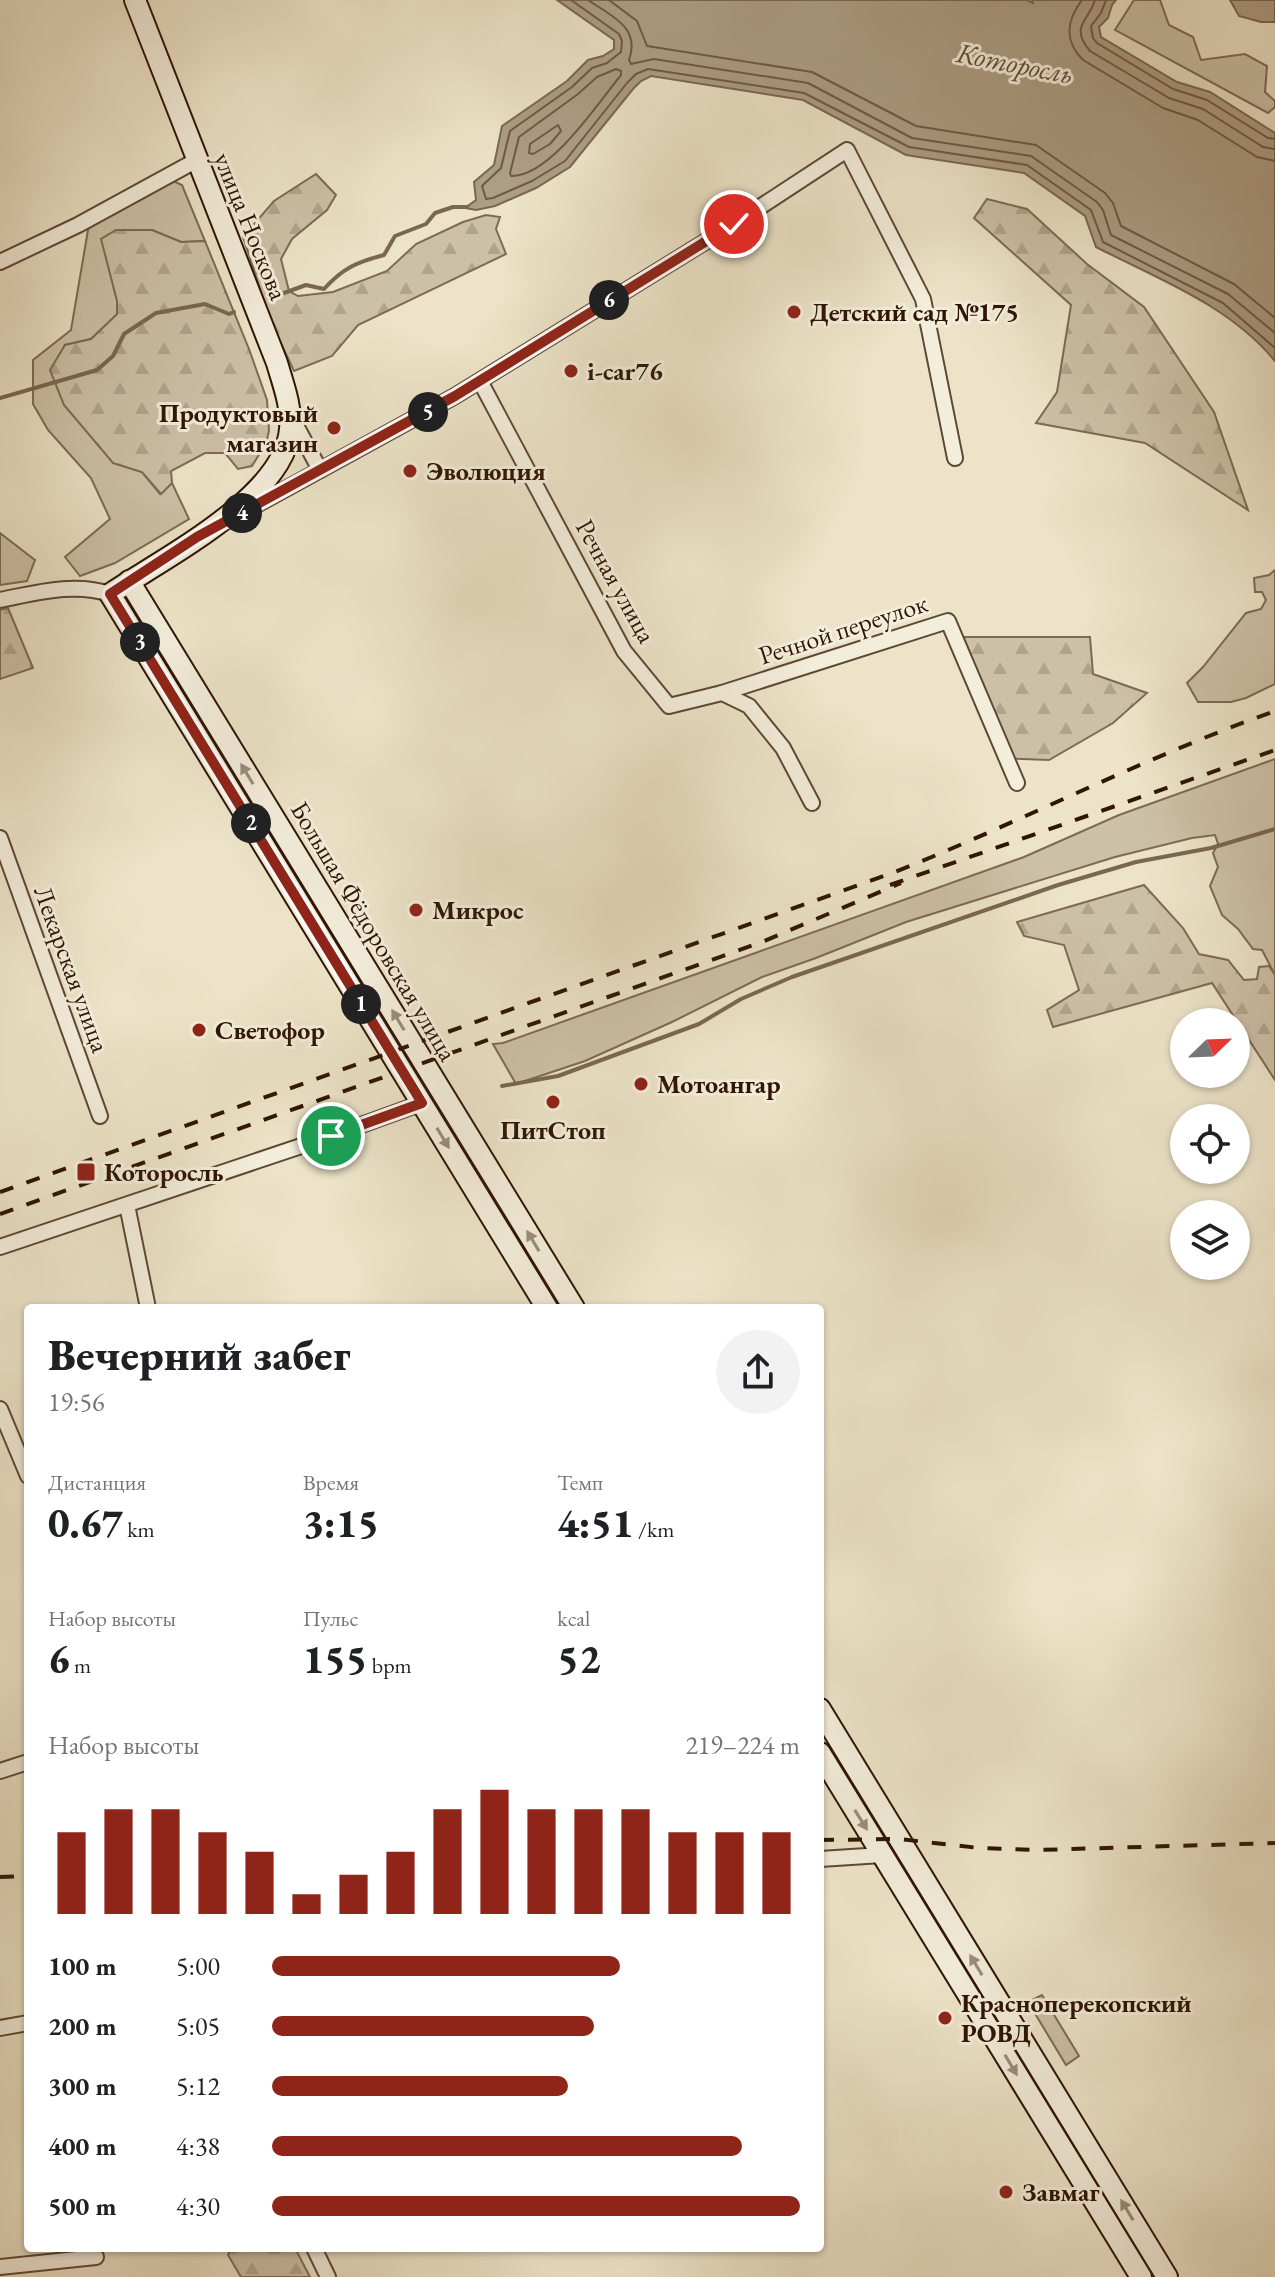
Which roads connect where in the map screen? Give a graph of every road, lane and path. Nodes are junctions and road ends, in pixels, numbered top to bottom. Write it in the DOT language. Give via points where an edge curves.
graph roads {
  1 [pos="135,0"];
  2 [pos="197,160"];
  3 [pos="0,262"];
  4 [pos="480,381"];
  5 [pos="289,407"];
  6 [pos="955,458"];
  7 [pos="320,470"];
  8 [pos="276,483"];
  9 [pos="129,581"];
  10 [pos="110,594"];
  11 [pos="0,600"];
  12 [pos="722,693"];
  13 [pos="1017,783"];
  14 [pos="812,803"];
  15 [pos="0,838"];
  16 [pos="422,1103"];
  17 [pos="100,1116"];
  18 [pos="127,1205"];
  19 [pos="0,1247"];
  20 [pos="147,1304"];
  21 [pos="545,1304"];
  22 [pos="572,1304"];
  23 [pos="0,1409"];
  24 [pos="24,1466"];
  25 [pos="824,1716"];
  26 [pos="824,1760"];
  27 [pos="24,1763"];
  28 [pos="0,1771"];
  29 [pos="882,1855"];
  30 [pos="824,1859"];
  31 [pos="24,2024"];
  32 [pos="0,2028"];
  33 [pos="316,2252"];
  34 [pos="96,2257"];
  35 [pos="0,2267"];
  36 [pos="328,2277"];
  37 [pos="1141,2277"];
  38 [pos="1167,2277"];
  1 -- 2 [label="main road, улица Носкова"];
  2 -- 3 [label="street"];
  2 -- 5 [label="main road, улица Носкова" via="277,363"];
  4 -- 6 [label="street" via="847,150 923,299"];
  4 -- 7 [label="street"];
  4 -- 12 [label="street, Речная улица" via="624,651 669,706"];
  5 -- 7 [label="street, улица Носкова"];
  5 -- 8 [label="main road" via="291,428"];
  7 -- 8 [label="street"];
  8 -- 9 [label="main road"];
  9 -- 10 [label="main road"];
  22 -- 9 [label="main road, Большая Фёдоровская улица, one-way"];
  10 -- 11 [label="street" via="67,588"];
  10 -- 16 [label="main road, Большая Фёдоровская улица"];
  12 -- 13 [label="street, Речной переулок" via="948,621"];
  12 -- 14 [label="street" via="749,706 783,748"];
  15 -- 17 [label="street, Лекарская улица"];
  16 -- 18 [label="street"];
  16 -- 21 [label="main road, Большая Фёдоровская улица, one-way"];
  18 -- 19 [label="street"];
  18 -- 20 [label="street"];
  23 -- 24 [label="street"];
  38 -- 25 [label="main road, one-way"];
  26 -- 29 [label="main road, one-way"];
  27 -- 28 [label="street"];
  29 -- 30 [label="street"];
  29 -- 37 [label="main road, one-way"];
  31 -- 32 [label="street"];
  33 -- 36 [label="street"];
  34 -- 35 [label="street"];
}
